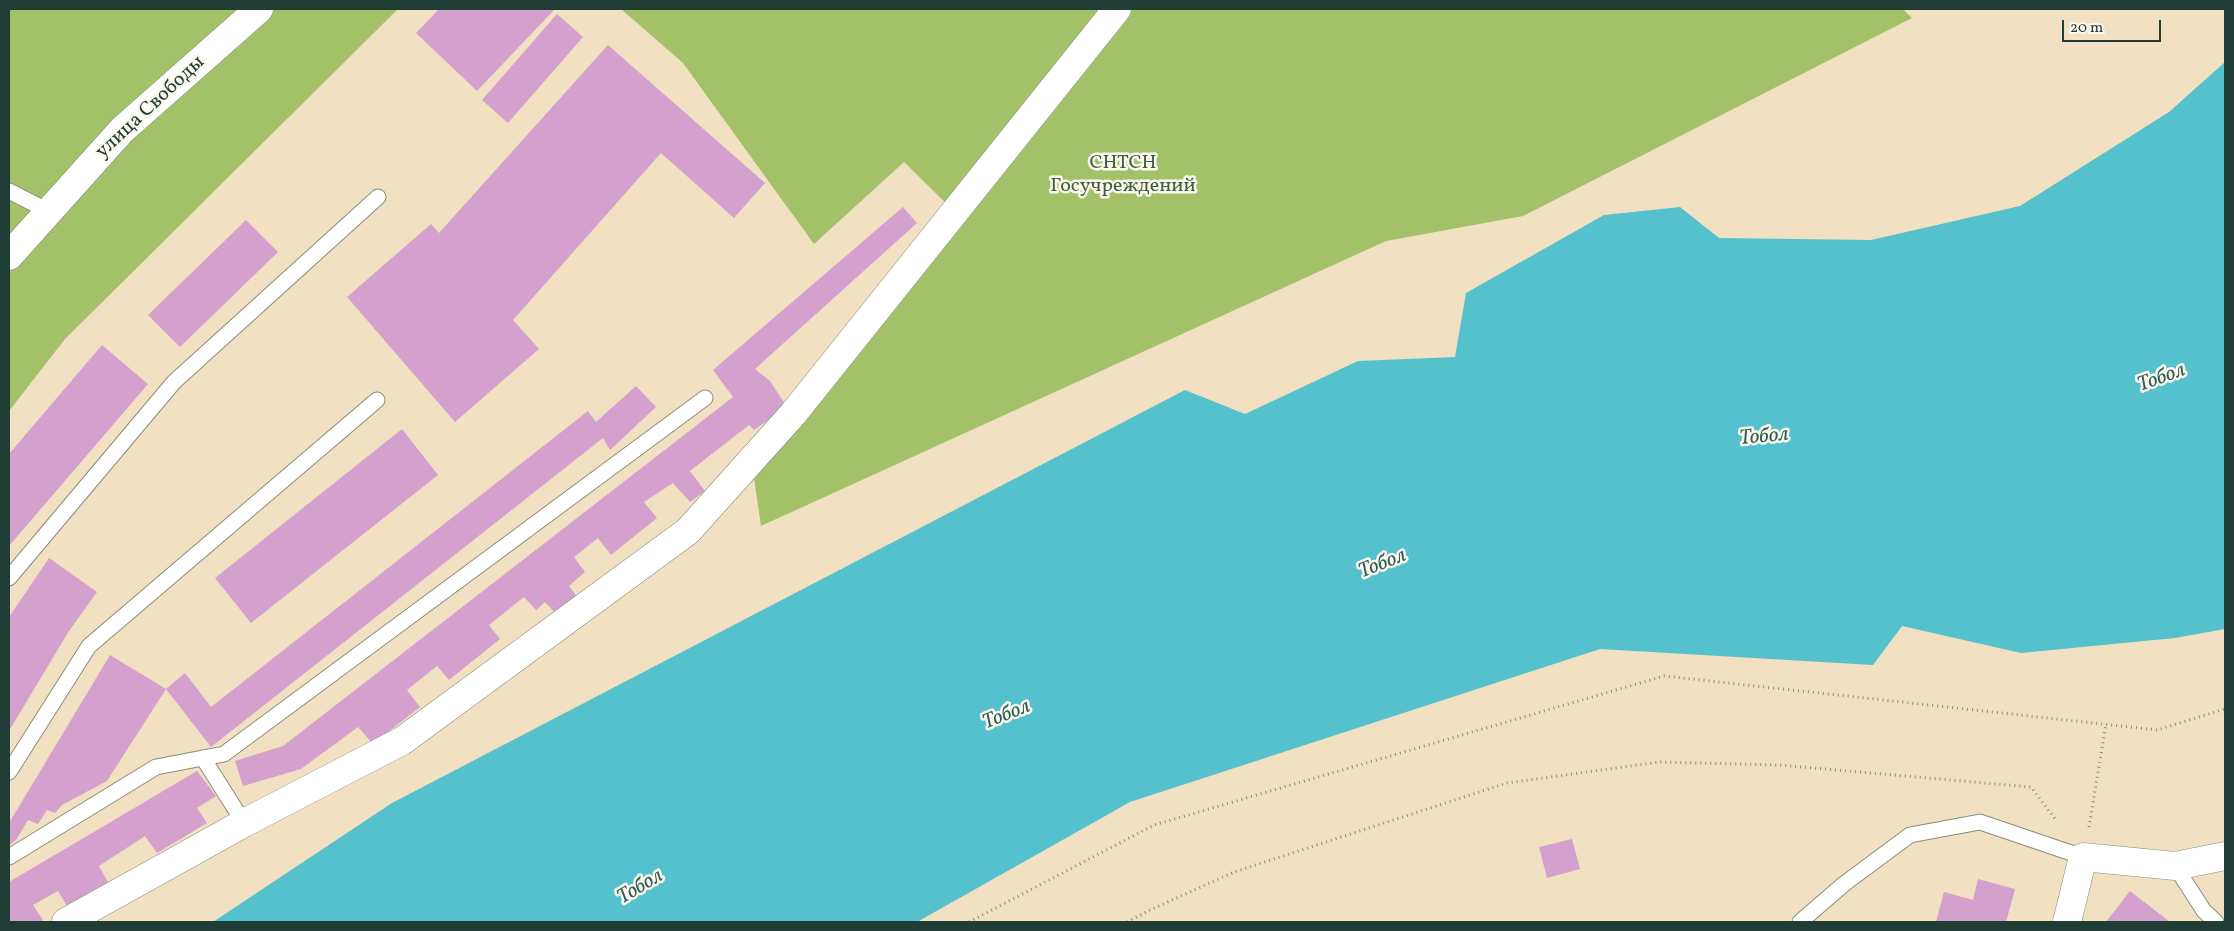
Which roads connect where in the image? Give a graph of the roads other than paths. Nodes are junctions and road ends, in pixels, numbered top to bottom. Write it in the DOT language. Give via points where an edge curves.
graph roads {
  1 [pos="259,9"];
  2 [pos="1117,9"];
  3 [pos="9,191"];
  4 [pos="378,198"];
  5 [pos="50,212"];
  6 [pos="9,256"];
  7 [pos="705,398"];
  8 [pos="377,400"];
  9 [pos="9,578"];
  10 [pos="203,758"];
  11 [pos="9,772"];
  12 [pos="244,823"];
  13 [pos="2225,856"];
  14 [pos="9,857"];
  15 [pos="2084,857"];
  16 [pos="2175,866"];
  17 [pos="66,922"];
  18 [pos="1800,922"];
  19 [pos="2067,922"];
  20 [pos="2216,922"];
  1 -- 5 [label="street, улица Свободы" via="122,130"];
  2 -- 12 [label="street" via="793,414 688,532 402,741"];
  3 -- 5 [label="lane"];
  4 -- 9 [label="lane" via="174,382"];
  5 -- 6 [label="street, улица Свободы"];
  7 -- 10 [label="lane" via="224,754"];
  8 -- 11 [label="lane" via="89,646"];
  10 -- 12 [label="lane"];
  10 -- 14 [label="lane" via="156,767"];
  12 -- 17 [label="street"];
  13 -- 16 [label="street"];
  15 -- 16 [label="street"];
  15 -- 18 [label="lane" via="1980,822 1910,835 1844,884"];
  15 -- 19 [label="street"];
  16 -- 20 [label="lane" via="2204,911"];
}
